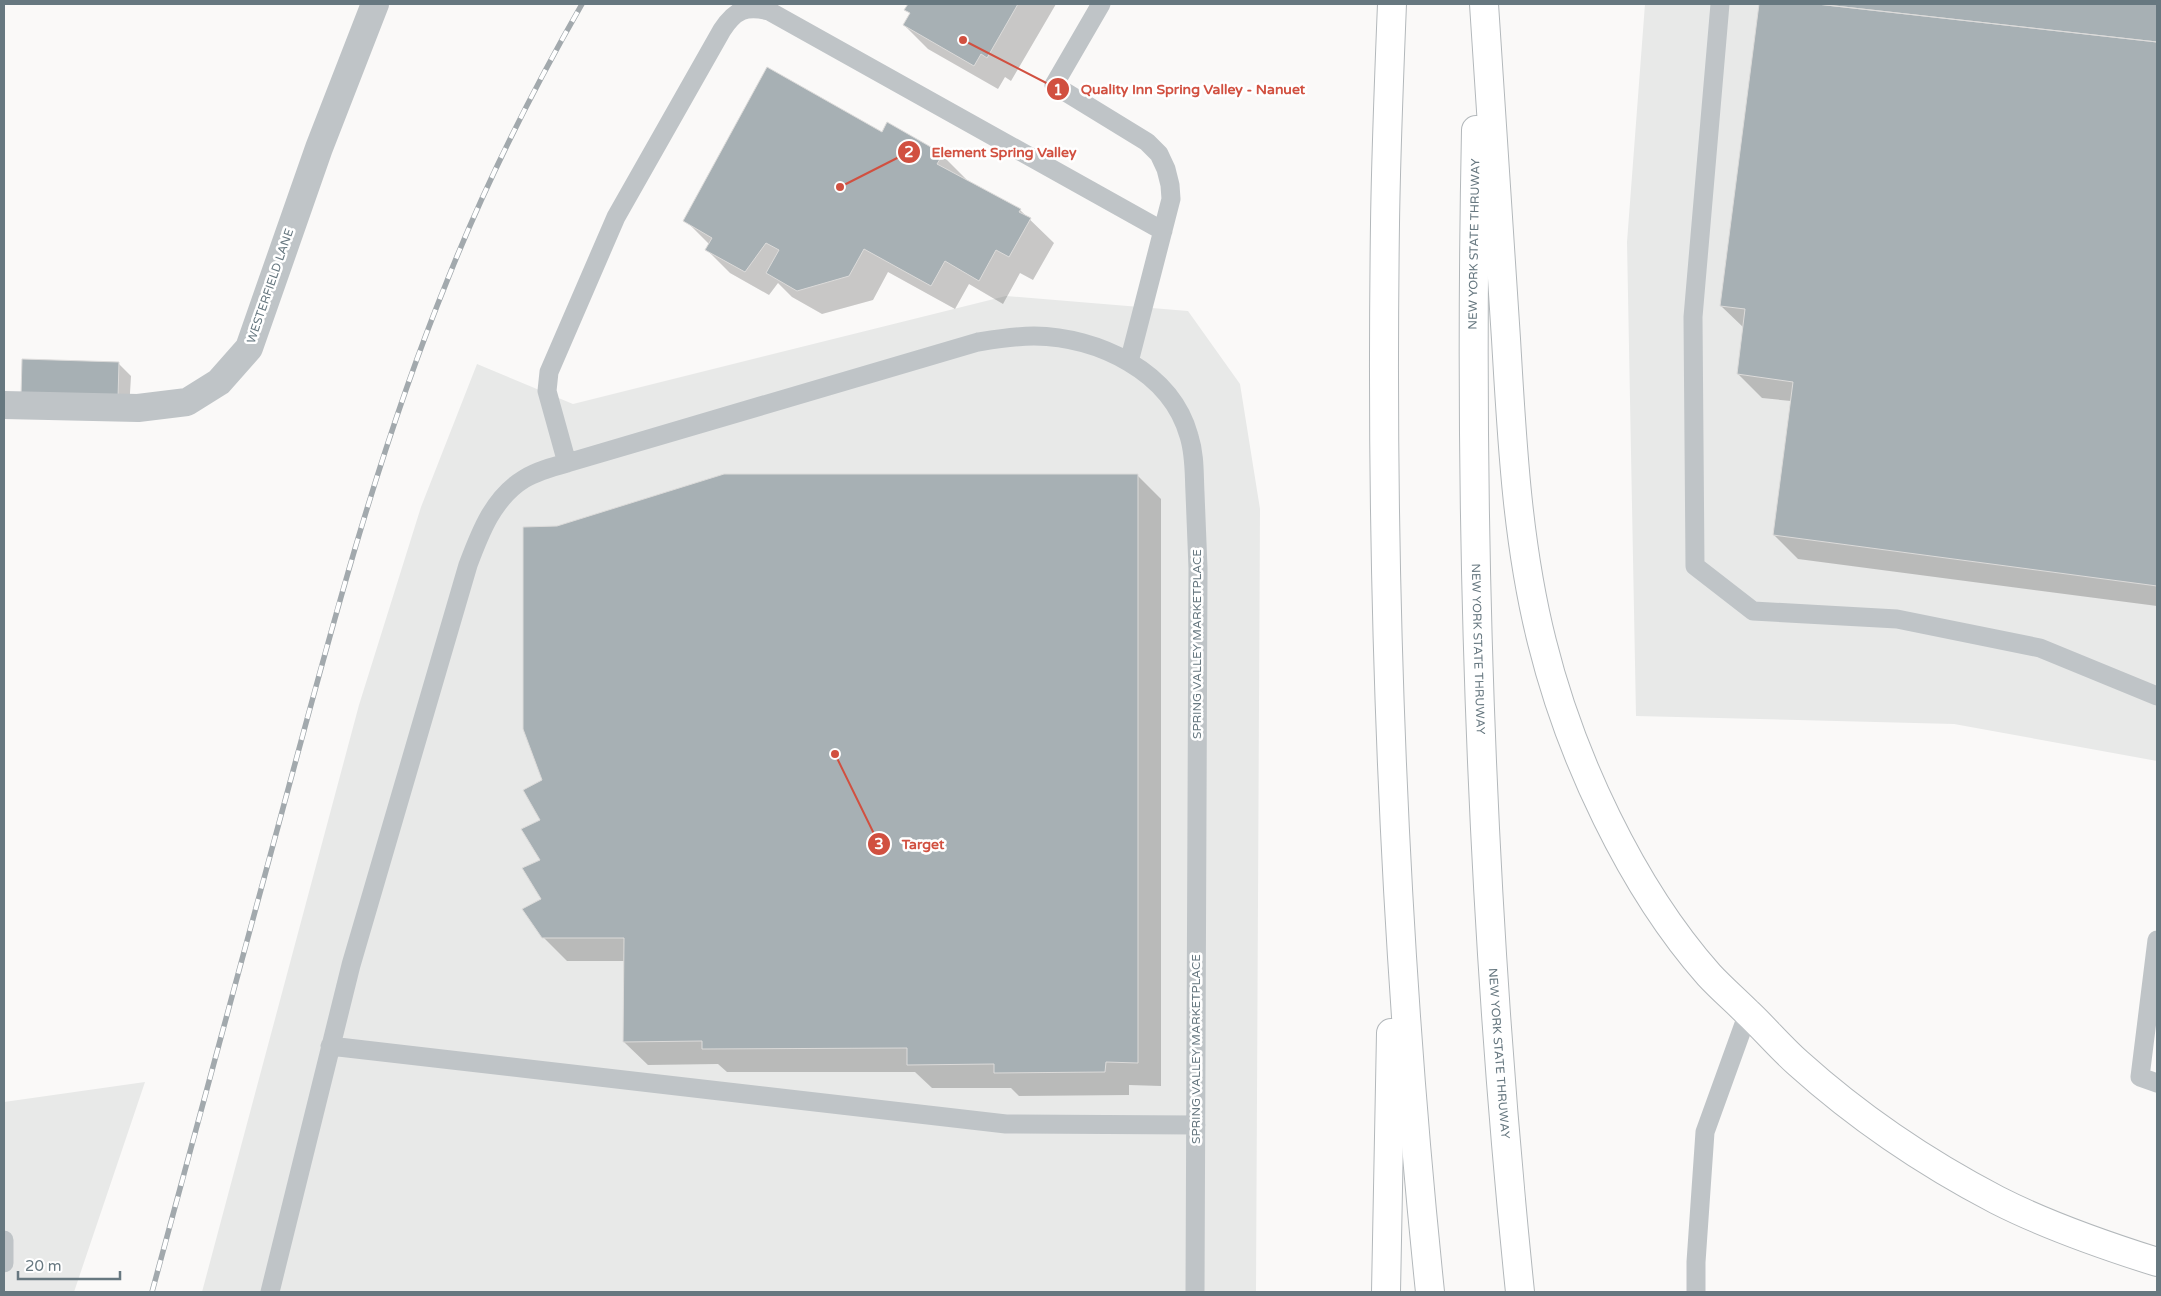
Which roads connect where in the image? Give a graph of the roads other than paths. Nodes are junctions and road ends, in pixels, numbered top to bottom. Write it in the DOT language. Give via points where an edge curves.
graph roads {
  1 [pos="375,4"];
  2 [pos="1101,4"];
  3 [pos="1392,4"];
  4 [pos="1482,4"];
  5 [pos="1720,4"];
  6 [pos="1162,231"];
  7 [pos="1129,362"];
  8 [pos="4,405"];
  9 [pos="567,463"];
  10 [pos="2157,696"];
  11 [pos="1395,849"];
  12 [pos="2157,940"];
  13 [pos="1748,1013"];
  14 [pos="330,1046"];
  15 [pos="2149,1080"];
  16 [pos="1196,1125"];
  17 [pos="4,1240"];
  18 [pos="2157,1262"];
  19 [pos="4,1263"];
  20 [pos="270,1292"];
  21 [pos="1195,1292"];
  22 [pos="1386,1292"];
  23 [pos="1430,1292"];
  24 [pos="1520,1292"];
  25 [pos="1696,1292"];
  1 -- 8 [label="street, WESTERFIELD LANE" via="319,148 249,348 219,382 187,402 138,408"];
  2 -- 6 [label="lane" via="1054,85 1135,134 1159,154 1170,185"];
  3 -- 11 [label="highway" via="1384,346 1386,596"];
  4 -- 13 [label="highway" via="1514,474 1522,542 1542,642 1575,744 1632,865 1668,921 1709,975"];
  4 -- 24 [label="highway, NEW YORK STATE THRUWAY" via="1474,222 1476,598 1493,976"];
  5 -- 10 [label="lane" via="1693,317 1695,566 1753,611 1897,619 2031,646"];
  6 -- 7 [label="lane"];
  6 -- 9 [label="lane" via="769,11 755,7 741,10 722,30 616,217 549,372 546,384 548,398"];
  7 -- 9 [label="lane, SPRING VALLEY MARKETPLACE" via="1106,350 1060,338 1007,337 978,342"];
  7 -- 16 [label="lane, SPRING VALLEY MARKETPLACE" via="1172,400 1182,417 1193,452 1198,568"];
  9 -- 14 [label="lane, SPRING VALLEY MARKETPLACE" via="523,479 490,514 479,536"];
  11 -- 22 [label="highway"];
  11 -- 23 [label="highway" via="1413,1112"];
  12 -- 15 [label="lane"];
  13 -- 18 [label="highway" via="1839,1098 1940,1168 2053,1226"];
  13 -- 25 [label="lane" via="1705,1132"];
  14 -- 16 [label="lane" via="1006,1124"];
  14 -- 20 [label="lane, SPRING VALLEY MARKETPLACE"];
  16 -- 21 [label="lane, SPRING VALLEY MARKETPLACE"];
  17 -- 19 [label="lane"];
}
